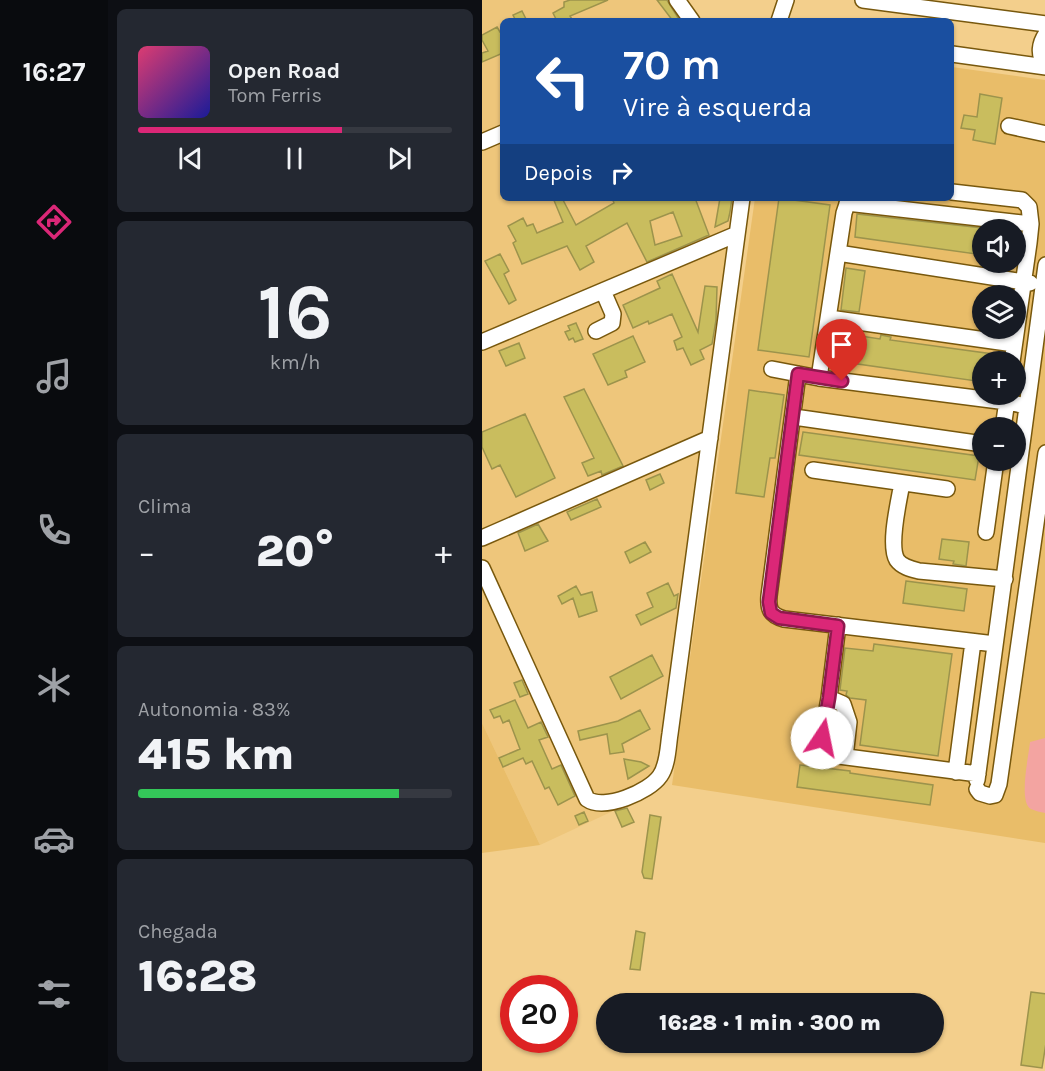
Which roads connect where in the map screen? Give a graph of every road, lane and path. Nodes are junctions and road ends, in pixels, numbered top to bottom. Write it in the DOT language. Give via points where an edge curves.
graph roads {
  1 [pos="677,0"];
  2 [pos="786,0"];
  3 [pos="863,0"];
  4 [pos="690,18"];
  5 [pos="780,18"];
  6 [pos="1046,24"];
  7 [pos="1046,34"];
  8 [pos="954,54"];
  9 [pos="1046,65"];
  10 [pos="1010,126"];
  11 [pos="1046,134"];
  12 [pos="500,135"];
  13 [pos="482,142"];
  14 [pos="954,192"];
  15 [pos="742,201"];
  16 [pos="848,201"];
  17 [pos="1031,224"];
  18 [pos="737,234"];
  19 [pos="838,253"];
  20 [pos="1046,266"];
  21 [pos="1023,282"];
  22 [pos="1042,285"];
  23 [pos="603,291"];
  24 [pos="829,318"];
  25 [pos="596,331"];
  26 [pos="482,342"];
  27 [pos="1014,344"];
  28 [pos="1013,351"];
  29 [pos="772,369"];
  30 [pos="798,374"];
  31 [pos="819,378"];
  32 [pos="972,394"];
  33 [pos="1027,406"];
  34 [pos="794,417"];
  35 [pos="1025,417"];
  36 [pos="710,438"];
  37 [pos="972,442"];
  38 [pos="1046,453"];
  39 [pos="813,470"];
  40 [pos="995,471"];
  41 [pos="1017,471"];
  42 [pos="902,483"];
  43 [pos="947,489"];
  44 [pos="991,499"];
  45 [pos="1015,502"];
  46 [pos="986,532"];
  47 [pos="482,538"];
  48 [pos="482,568"];
  49 [pos="1005,579"];
  50 [pos="838,626"];
  51 [pos="973,642"];
  52 [pos="995,644"];
  53 [pos="829,698"];
  54 [pos="845,757"];
  55 [pos="956,772"];
  56 [pos="977,781"];
  1 -- 4 [label="lane"];
  2 -- 5 [label="lane"];
  3 -- 6 [label="lane"];
  7 -- 9 [label="lane" via="1040,51"];
  8 -- 9 [label="lane"];
  10 -- 11 [label="lane"];
  12 -- 13 [label="lane"];
  14 -- 17 [label="lane" via="1022,200 1029,207"];
  15 -- 18 [label="lane"];
  16 -- 17 [label="lane"];
  16 -- 19 [label="lane"];
  17 -- 21 [label="lane"];
  18 -- 23 [label="lane"];
  18 -- 36 [label="lane"];
  19 -- 21 [label="lane"];
  19 -- 24 [label="lane"];
  20 -- 22 [label="lane"];
  21 -- 22 [label="lane"];
  21 -- 27 [label="lane"];
  22 -- 33 [label="lane"];
  23 -- 25 [label="lane" via="613,314 612,322"];
  23 -- 26 [label="lane"];
  24 -- 27 [label="lane"];
  24 -- 31 [label="lane"];
  27 -- 28 [label="lane"];
  29 -- 30 [label="lane"];
  30 -- 31 [label="lane"];
  30 -- 34 [label="lane"];
  31 -- 32 [label="lane"];
  33 -- 35 [label="lane"];
  34 -- 37 [label="lane"];
  34 -- 50 [label="lane" via="769,609 774,616 784,619"];
  36 -- 47 [label="lane"];
  36 -- 48 [label="lane" via="665,762 660,776 641,790 608,804 587,799"];
  38 -- 56 [label="lane" via="995,795 980,793"];
  39 -- 42 [label="lane"];
  40 -- 44 [label="lane"];
  41 -- 45 [label="lane"];
  42 -- 43 [label="lane"];
  42 -- 49 [label="lane" via="894,533 899,563 919,571"];
  44 -- 45 [label="lane"];
  44 -- 46 [label="lane"];
  45 -- 49 [label="lane"];
  49 -- 52 [label="lane"];
  50 -- 51 [label="lane"];
  50 -- 53 [label="lane"];
  51 -- 52 [label="lane"];
  51 -- 55 [label="lane"];
  52 -- 56 [label="lane"];
  53 -- 54 [label="lane" via="843,704 848,716"];
  53 -- 54 [label="lane" via="823,744 832,754"];
  54 -- 55 [label="lane"];
  55 -- 56 [label="lane"];
}
